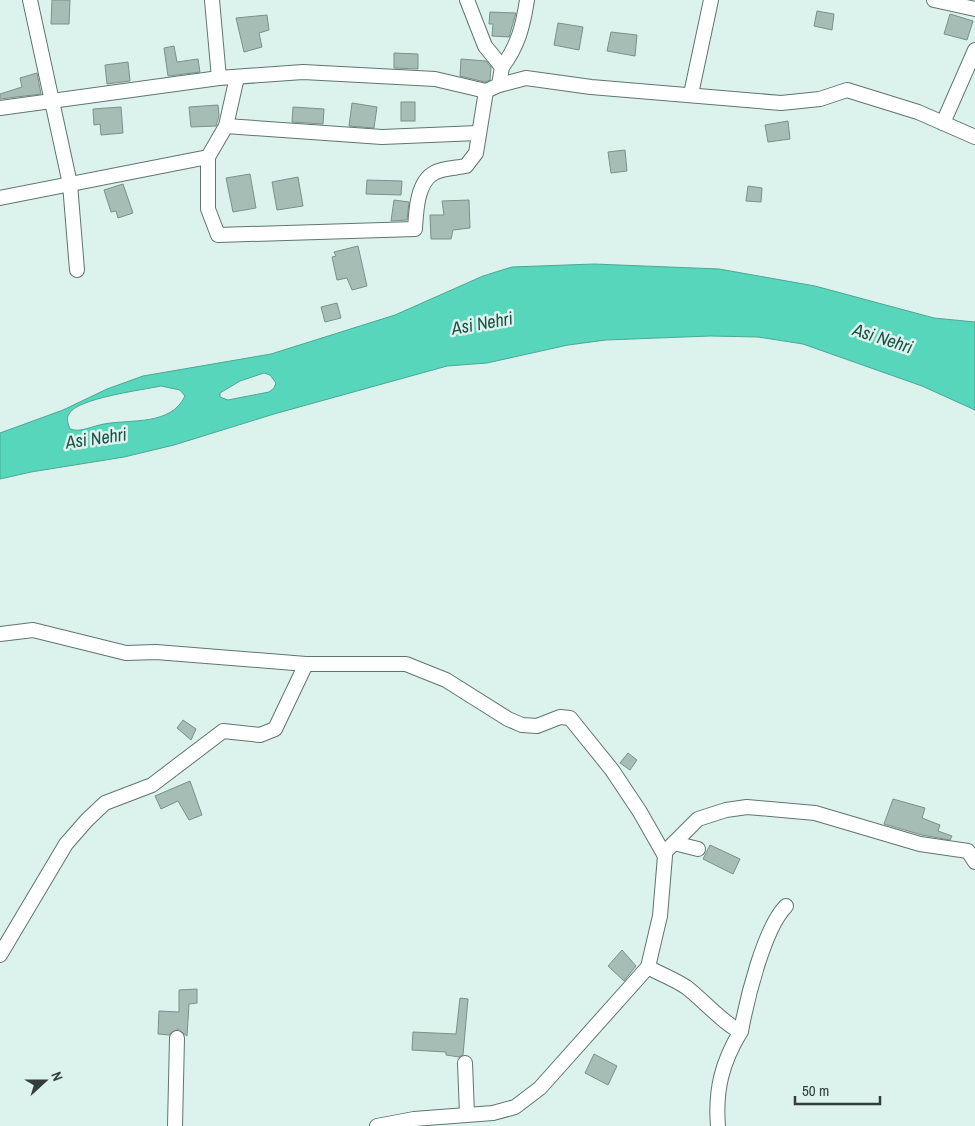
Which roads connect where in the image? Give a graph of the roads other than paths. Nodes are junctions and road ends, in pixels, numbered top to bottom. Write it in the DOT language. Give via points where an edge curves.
graph roads {
  1 [pos="30,0"];
  2 [pos="212,0"];
  3 [pos="467,0"];
  4 [pos="527,0"];
  5 [pos="711,0"];
  6 [pos="934,0"];
  7 [pos="975,8"];
  8 [pos="975,50"];
  9 [pos="502,67"];
  10 [pos="237,77"];
  11 [pos="219,78"];
  12 [pos="500,85"];
  13 [pos="486,91"];
  14 [pos="691,94"];
  15 [pos="51,103"];
  16 [pos="0,108"];
  17 [pos="943,122"];
  18 [pos="226,126"];
  19 [pos="478,133"];
  20 [pos="975,137"];
  21 [pos="208,157"];
  22 [pos="70,184"];
  23 [pos="0,198"];
  24 [pos="77,270"];
  25 [pos="0,634"];
  26 [pos="306,664"];
  27 [pos="674,843"];
  28 [pos="698,849"];
  29 [pos="664,853"];
  30 [pos="975,862"];
  31 [pos="786,906"];
  32 [pos="0,955"];
  33 [pos="648,967"];
  34 [pos="741,1031"];
  35 [pos="177,1038"];
  36 [pos="465,1063"];
  37 [pos="467,1114"];
  38 [pos="175,1126"];
  39 [pos="377,1126"];
  40 [pos="718,1126"];
  1 -- 15 [label="street"];
  2 -- 11 [label="street"];
  3 -- 9 [label="street" via="485,46"];
  4 -- 9 [label="street" via="523,26 513,52"];
  5 -- 14 [label="street"];
  6 -- 7 [label="street"];
  8 -- 17 [label="street"];
  9 -- 12 [label="street"];
  10 -- 11 [label="street"];
  10 -- 13 [label="street" via="303,72 435,80"];
  10 -- 18 [label="street"];
  11 -- 15 [label="street"];
  12 -- 13 [label="street"];
  12 -- 14 [label="street" via="526,78 591,88"];
  13 -- 19 [label="street"];
  14 -- 17 [label="street" via="782,103 820,99 848,90"];
  15 -- 16 [label="street"];
  15 -- 22 [label="street"];
  17 -- 20 [label="street"];
  18 -- 19 [label="street" via="382,137"];
  18 -- 21 [label="street"];
  19 -- 21 [label="street" via="476,153 466,166 435,172 425,180 415,229 218,235 208,209"];
  21 -- 22 [label="street"];
  22 -- 23 [label="street"];
  22 -- 24 [label="street"];
  25 -- 26 [label="street" via="33,630 126,653 156,652"];
  26 -- 29 [label="street" via="406,664 446,680 522,725 538,726 560,717 570,718 612,770"];
  26 -- 32 [label="street" via="274,729 260,735 223,731 152,785 105,803 87,820 66,844"];
  27 -- 28 [label="street"];
  27 -- 29 [label="street"];
  27 -- 30 [label="street" via="698,819 747,807 815,814 920,844 968,851"];
  29 -- 33 [label="street" via="660,916"];
  31 -- 34 [label="street" via="777,916 759,964"];
  33 -- 34 [label="street" via="685,987 733,1029"];
  33 -- 37 [label="street" via="540,1088 515,1107 493,1113"];
  34 -- 40 [label="street" via="729,1050 719,1085 716,1100"];
  35 -- 38 [label="street"];
  36 -- 37 [label="street"];
  37 -- 39 [label="street"];
}
